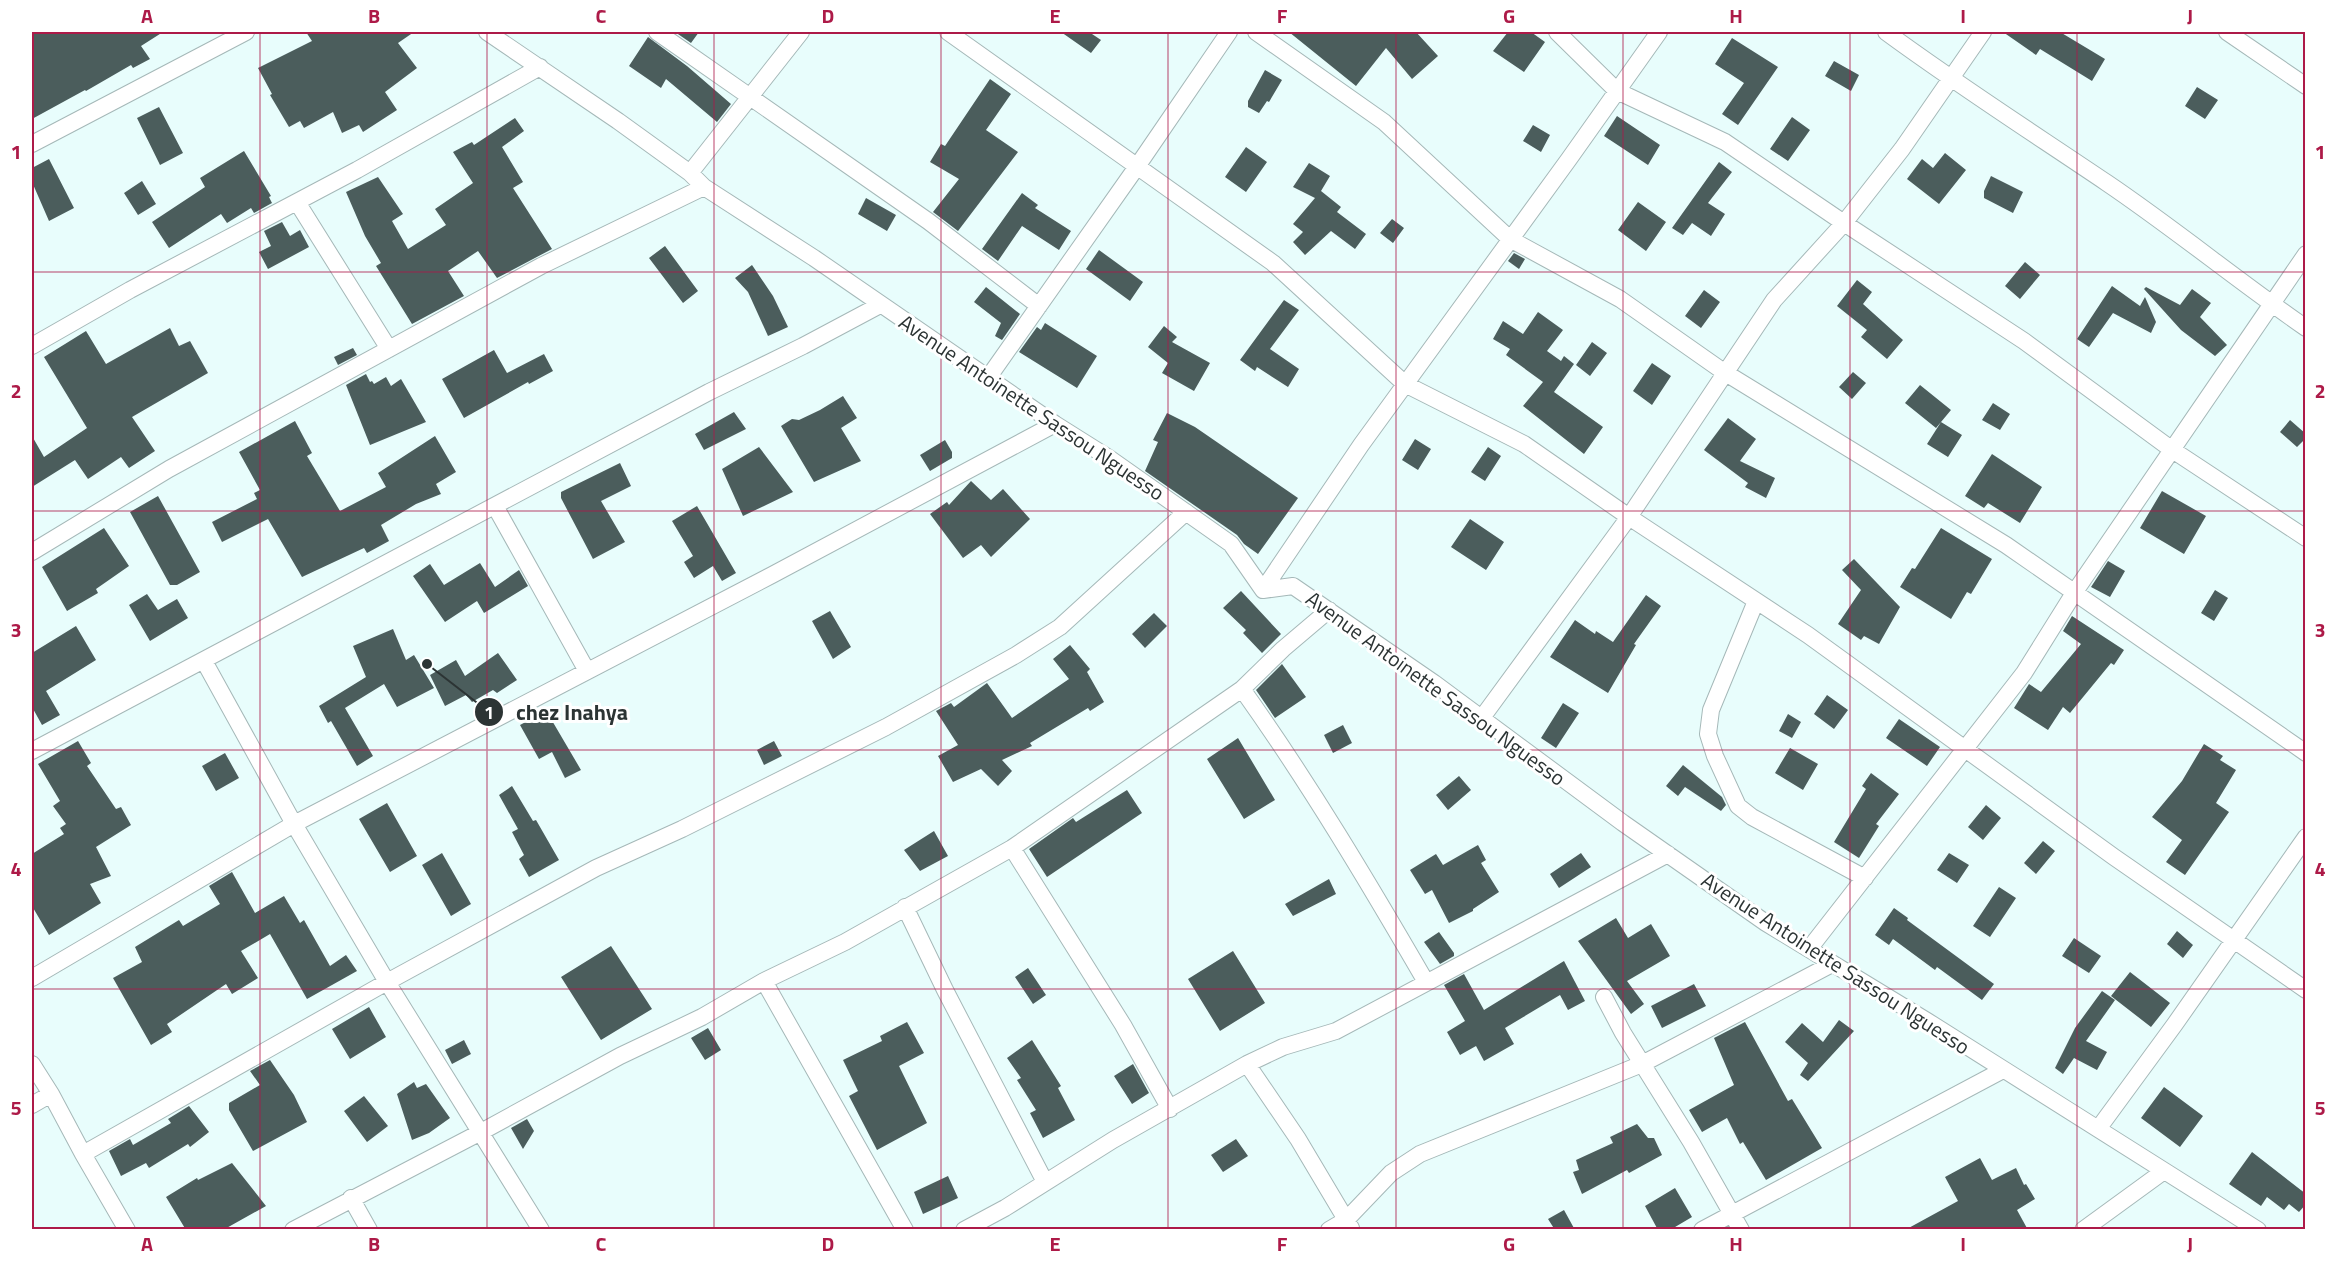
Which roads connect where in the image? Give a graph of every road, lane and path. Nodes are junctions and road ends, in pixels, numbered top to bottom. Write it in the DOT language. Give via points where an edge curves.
graph roads {
  1 [pos="246,32"];
  2 [pos="488,32"];
  3 [pos="657,32"];
  4 [pos="801,32"];
  5 [pos="948,32"];
  6 [pos="1229,32"];
  7 [pos="1256,32"];
  8 [pos="1557,32"];
  9 [pos="1659,32"];
  10 [pos="1886,32"];
  11 [pos="1983,32"];
  12 [pos="2227,32"];
  13 [pos="540,67"];
  14 [pos="1950,78"];
  15 [pos="2306,86"];
  16 [pos="1617,91"];
  17 [pos="749,98"];
  18 [pos="32,144"];
  19 [pos="1136,168"];
  20 [pos="690,173"];
  21 [pos="704,187"];
  22 [pos="297,202"];
  23 [pos="1844,224"];
  24 [pos="1510,239"];
  25 [pos="2306,254"];
  26 [pos="2272,304"];
  27 [pos="880,305"];
  28 [pos="1039,306"];
  29 [pos="2306,328"];
  30 [pos="32,346"];
  31 [pos="389,349"];
  32 [pos="1724,372"];
  33 [pos="988,378"];
  34 [pos="1405,384"];
  35 [pos="1055,424"];
  36 [pos="2171,449"];
  37 [pos="495,506"];
  38 [pos="1186,512"];
  39 [pos="1629,518"];
  40 [pos="2306,538"];
  41 [pos="32,552"];
  42 [pos="1263,590"];
  43 [pos="2074,593"];
  44 [pos="1756,601"];
  45 [pos="1329,610"];
  46 [pos="204,661"];
  47 [pos="587,670"];
  48 [pos="1242,689"];
  49 [pos="1481,719"];
  50 [pos="1965,750"];
  51 [pos="32,751"];
  52 [pos="2306,753"];
  53 [pos="294,824"];
  54 [pos="2306,837"];
  55 [pos="1012,848"];
  56 [pos="1668,854"];
  57 [pos="1865,878"];
  58 [pos="905,907"];
  59 [pos="2233,940"];
  60 [pos="1809,949"];
  61 [pos="1832,964"];
  62 [pos="32,978"];
  63 [pos="764,981"];
  64 [pos="387,982"];
  65 [pos="1426,982"];
  66 [pos="2306,990"];
  67 [pos="1604,997"];
  68 [pos="32,1064"];
  69 [pos="1247,1064"];
  70 [pos="1642,1064"];
  71 [pos="2003,1070"];
  72 [pos="51,1094"];
  73 [pos="32,1105"];
  74 [pos="1170,1109"];
  75 [pos="2098,1129"];
  76 [pos="481,1132"];
  77 [pos="83,1154"];
  78 [pos="2164,1171"];
  79 [pos="1045,1182"];
  80 [pos="351,1198"];
  81 [pos="1732,1214"];
  82 [pos="1349,1225"];
  83 [pos="128,1230"];
  84 [pos="293,1230"];
  85 [pos="369,1230"];
  86 [pos="541,1230"];
  87 [pos="905,1230"];
  88 [pos="964,1230"];
  89 [pos="1329,1230"];
  90 [pos="1702,1230"];
  91 [pos="1741,1230"];
  92 [pos="2083,1230"];
  93 [pos="2258,1230"];
  1 -- 18 [label="street"];
  2 -- 13 [label="street, Avenue Antoinette Sassou Nguesso"];
  3 -- 17 [label="street"];
  4 -- 17 [label="street"];
  5 -- 19 [label="street"];
  6 -- 19 [label="street"];
  7 -- 24 [label="street" via="1384,122"];
  8 -- 16 [label="street"];
  9 -- 16 [label="street"];
  10 -- 14 [label="street"];
  11 -- 14 [label="street"];
  12 -- 15 [label="street"];
  13 -- 20 [label="street, Avenue Antoinette Sassou Nguesso"];
  13 -- 22 [label="street"];
  14 -- 23 [label="street"];
  14 -- 26 [label="street" via="2109,184"];
  16 -- 23 [label="street" via="1725,142"];
  16 -- 24 [label="street"];
  17 -- 20 [label="street"];
  17 -- 28 [label="street" via="928,221"];
  19 -- 28 [label="street"];
  19 -- 34 [label="street" via="1273,263"];
  20 -- 21 [label="street, Avenue Antoinette Sassou Nguesso"];
  21 -- 27 [label="street, Avenue Antoinette Sassou Nguesso"];
  21 -- 31 [label="street" via="541,266"];
  22 -- 30 [label="street"];
  22 -- 31 [label="street"];
  23 -- 32 [label="street" via="1774,300"];
  23 -- 36 [label="street" via="2024,341"];
  24 -- 32 [label="street" via="1620,299"];
  24 -- 34 [label="street"];
  25 -- 26 [label="street"];
  26 -- 29 [label="street"];
  26 -- 36 [label="street"];
  27 -- 33 [label="street, Avenue Antoinette Sassou Nguesso"];
  27 -- 37 [label="street"];
  28 -- 33 [label="street"];
  31 -- 41 [label="street" via="169,469"];
  32 -- 39 [label="street"];
  32 -- 43 [label="street" via="2006,545"];
  33 -- 35 [label="street, Avenue Antoinette Sassou Nguesso"];
  34 -- 39 [label="street" via="1524,444"];
  34 -- 42 [label="street"];
  35 -- 38 [label="street, Avenue Antoinette Sassou Nguesso"];
  35 -- 47 [label="street"];
  36 -- 40 [label="street"];
  36 -- 43 [label="street"];
  37 -- 46 [label="street"];
  37 -- 47 [label="street"];
  38 -- 42 [label="street, Avenue Antoinette Sassou Nguesso" via="1231,544"];
  38 -- 64 [label="street" via="1060,627 1016,655 886,727 682,830 596,868"];
  39 -- 44 [label="street"];
  39 -- 49 [label="street"];
  42 -- 45 [label="street, Avenue Antoinette Sassou Nguesso" via="1293,586"];
  43 -- 50 [label="street" via="2024,673"];
  43 -- 52 [label="street"];
  44 -- 50 [label="street"];
  44 -- 57 [label="street" via="1711,710 1708,734 1715,756 1738,806"];
  45 -- 48 [label="street"];
  45 -- 49 [label="street, Avenue Antoinette Sassou Nguesso"];
  46 -- 51 [label="street"];
  46 -- 53 [label="street"];
  47 -- 53 [label="street"];
  48 -- 55 [label="street"];
  48 -- 65 [label="street" via="1369,884"];
  49 -- 56 [label="street, Avenue Antoinette Sassou Nguesso"];
  50 -- 57 [label="street"];
  50 -- 59 [label="street"];
  53 -- 62 [label="street"];
  53 -- 64 [label="street"];
  54 -- 59 [label="street"];
  55 -- 58 [label="street"];
  55 -- 74 [label="street" via="1123,1024"];
  56 -- 60 [label="street, Avenue Antoinette Sassou Nguesso"];
  56 -- 65 [label="street"];
  57 -- 60 [label="street"];
  58 -- 63 [label="street" via="845,942"];
  58 -- 79 [label="street"];
  59 -- 66 [label="street"];
  59 -- 75 [label="street"];
  60 -- 61 [label="street, Avenue Antoinette Sassou Nguesso"];
  61 -- 70 [label="street"];
  61 -- 71 [label="street, Avenue Antoinette Sassou Nguesso"];
  63 -- 76 [label="street"];
  63 -- 87 [label="street"];
  64 -- 76 [label="street"];
  64 -- 77 [label="street"];
  65 -- 69 [label="street" via="1336,1031 1283,1047"];
  67 -- 70 [label="street"];
  68 -- 72 [label="street"];
  69 -- 74 [label="street"];
  69 -- 82 [label="street"];
  70 -- 81 [label="street"];
  70 -- 82 [label="street" via="1420,1154 1391,1173"];
  71 -- 75 [label="street, Avenue Antoinette Sassou Nguesso"];
  71 -- 81 [label="street"];
  72 -- 73 [label="street"];
  72 -- 77 [label="street"];
  74 -- 79 [label="street"];
  75 -- 78 [label="street, Avenue Antoinette Sassou Nguesso"];
  76 -- 80 [label="street"];
  76 -- 86 [label="street"];
  77 -- 83 [label="street"];
  78 -- 92 [label="street"];
  78 -- 93 [label="street, Avenue Antoinette Sassou Nguesso"];
  79 -- 88 [label="street"];
  80 -- 84 [label="street"];
  80 -- 85 [label="street"];
  81 -- 90 [label="street"];
  81 -- 91 [label="street"];
  82 -- 89 [label="street"];
}
